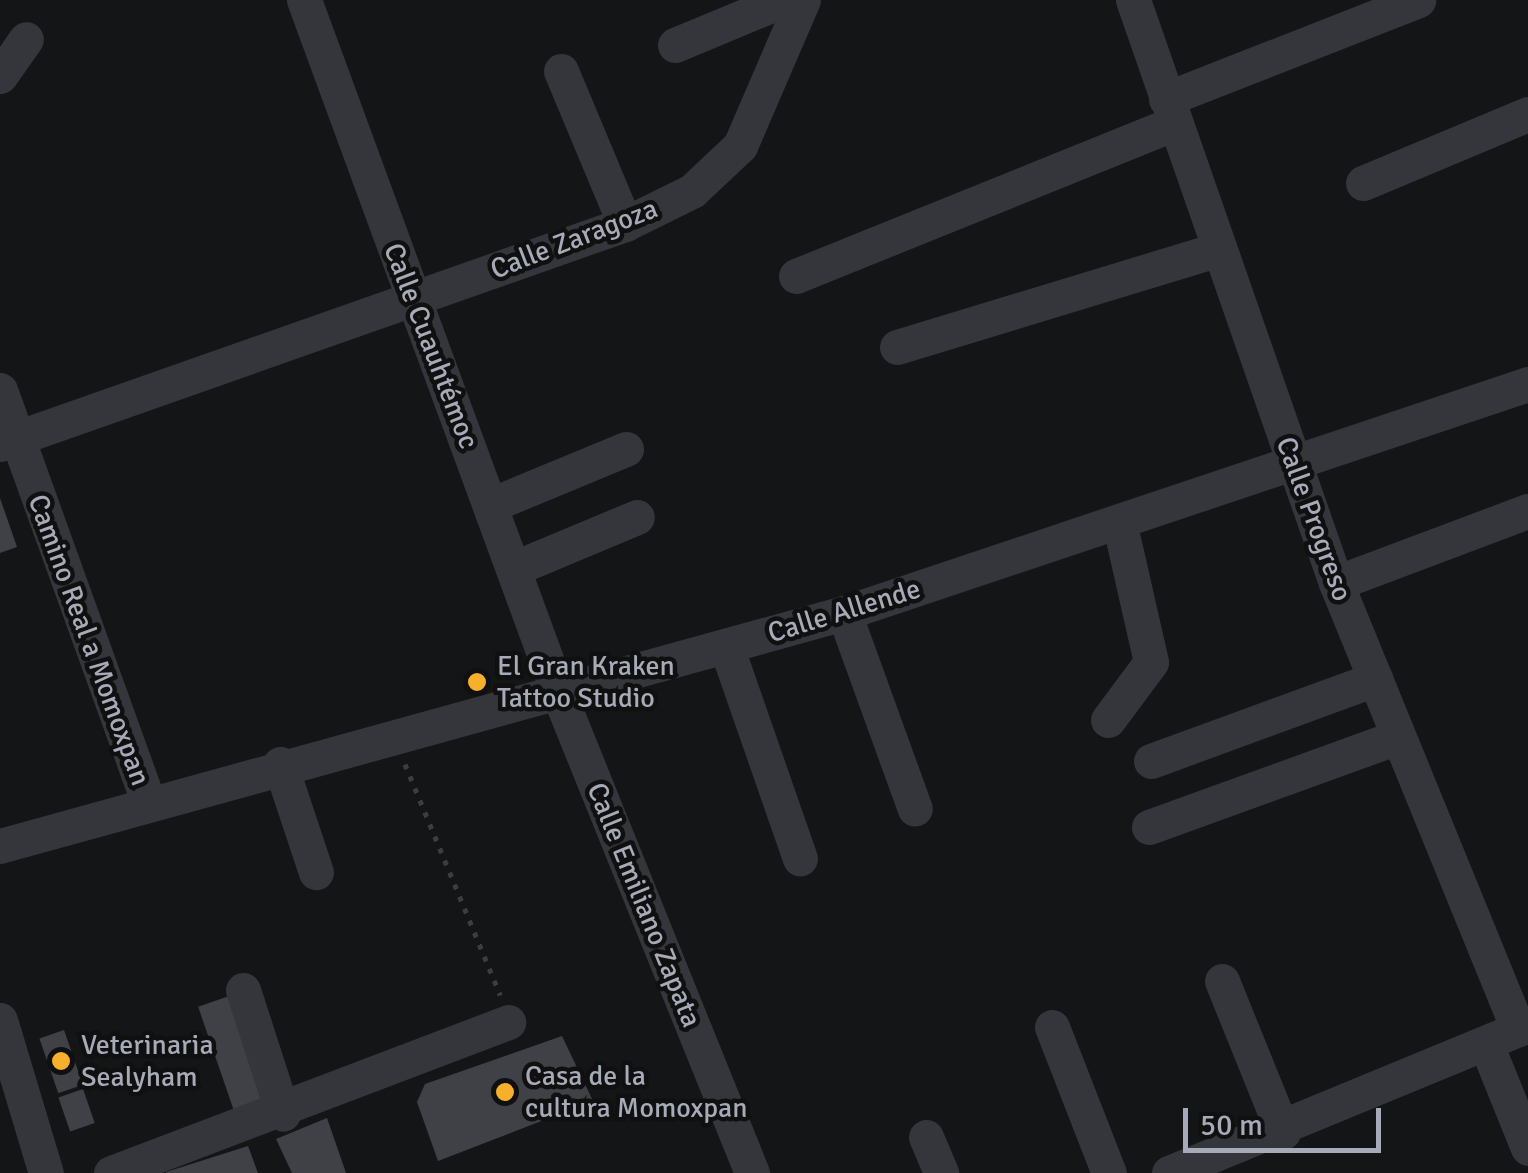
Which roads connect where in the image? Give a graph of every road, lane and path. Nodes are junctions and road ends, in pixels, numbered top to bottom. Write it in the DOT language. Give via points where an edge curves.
graph roads {
  1 [pos="304,0"];
  2 [pos="784,0"];
  3 [pos="803,0"];
  4 [pos="1418,0"];
  5 [pos="1139,2"];
  6 [pos="26,39"];
  7 [pos="675,45"];
  8 [pos="562,71"];
  9 [pos="0,76"];
  10 [pos="1170,111"];
  11 [pos="1528,114"];
  12 [pos="1363,182"];
  13 [pos="625,224"];
  14 [pos="1220,249"];
  15 [pos="796,276"];
  16 [pos="412,300"];
  17 [pos="897,347"];
  18 [pos="1528,384"];
  19 [pos="0,390"];
  20 [pos="7,442"];
  21 [pos="626,449"];
  22 [pos="1294,467"];
  23 [pos="492,504"];
  24 [pos="1528,512"];
  25 [pos="638,516"];
  26 [pos="1120,525"];
  27 [pos="515,568"];
  28 [pos="1336,582"];
  29 [pos="844,613"];
  30 [pos="726,646"];
  31 [pos="1374,679"];
  32 [pos="558,692"];
  33 [pos="1108,720"];
  34 [pos="394,734"];
  35 [pos="1398,737"];
  36 [pos="1151,762"];
  37 [pos="280,764"];
  38 [pos="148,800"];
  39 [pos="915,809"];
  40 [pos="1149,828"];
  41 [pos="0,846"];
  42 [pos="800,859"];
  43 [pos="316,872"];
  44 [pos="1222,981"];
  45 [pos="243,990"];
  46 [pos="0,1020"];
  47 [pos="508,1022"];
  48 [pos="1052,1027"];
  49 [pos="1523,1027"];
  50 [pos="1486,1044"];
  51 [pos="12,1109"];
  52 [pos="283,1114"];
  53 [pos="1284,1132"];
  54 [pos="926,1137"];
  55 [pos="1528,1148"];
  56 [pos="46,1173"];
  57 [pos="112,1173"];
  58 [pos="752,1173"];
  59 [pos="941,1173"];
  60 [pos="1109,1173"];
  61 [pos="1169,1173"];
  1 -- 16 [label="street, Calle Cuauhtémoc"];
  2 -- 7 [label="street"];
  3 -- 13 [label="street, Calle Zaragoza" via="740,146 692,191"];
  4 -- 10 [label="street"];
  5 -- 10 [label="street, Calle Progreso"];
  6 -- 9 [label="street"];
  8 -- 13 [label="street"];
  10 -- 14 [label="street, Calle Progreso"];
  10 -- 15 [label="street"];
  11 -- 12 [label="street"];
  13 -- 16 [label="street, Calle Zaragoza"];
  14 -- 17 [label="street"];
  14 -- 22 [label="street, Calle Progreso"];
  16 -- 20 [label="street, Calle Zaragoza"];
  16 -- 23 [label="street, Calle Cuauhtémoc"];
  18 -- 22 [label="street, Calle Allende"];
  19 -- 20 [label="street, Camino Real a Momoxpan"];
  20 -- 38 [label="street, Camino Real a Momoxpan"];
  21 -- 23 [label="street"];
  22 -- 26 [label="street, Calle Allende"];
  22 -- 28 [label="street, Calle Progreso"];
  23 -- 27 [label="street, Calle Cuauhtémoc"];
  24 -- 28 [label="street"];
  25 -- 27 [label="street"];
  26 -- 29 [label="street, Calle Allende"];
  26 -- 33 [label="street" via="1151,662"];
  27 -- 32 [label="street, Calle Cuauhtémoc"];
  28 -- 31 [label="street, Calle Progreso"];
  29 -- 30 [label="street, Calle Allende"];
  29 -- 39 [label="street"];
  30 -- 32 [label="street, Calle Allende"];
  30 -- 42 [label="street"];
  31 -- 35 [label="street, Calle Progreso"];
  31 -- 36 [label="street"];
  32 -- 34 [label="street, Calle Allende"];
  32 -- 58 [label="street, Calle Emiliano Zapata"];
  34 -- 37 [label="street, Calle Allende"];
  34 -- 47 [label="path"];
  35 -- 40 [label="street"];
  35 -- 49 [label="street, Calle Progreso"];
  37 -- 38 [label="street, Calle Allende"];
  37 -- 43 [label="street"];
  38 -- 41 [label="street, Camino Real a Momoxpan"];
  44 -- 53 [label="street"];
  45 -- 52 [label="street"];
  46 -- 51 [label="street"];
  47 -- 52 [label="street"];
  48 -- 60 [label="street"];
  49 -- 50 [label="street"];
  50 -- 53 [label="street"];
  50 -- 55 [label="street"];
  51 -- 56 [label="street"];
  52 -- 57 [label="street"];
  53 -- 61 [label="street"];
  54 -- 59 [label="street"];
}
